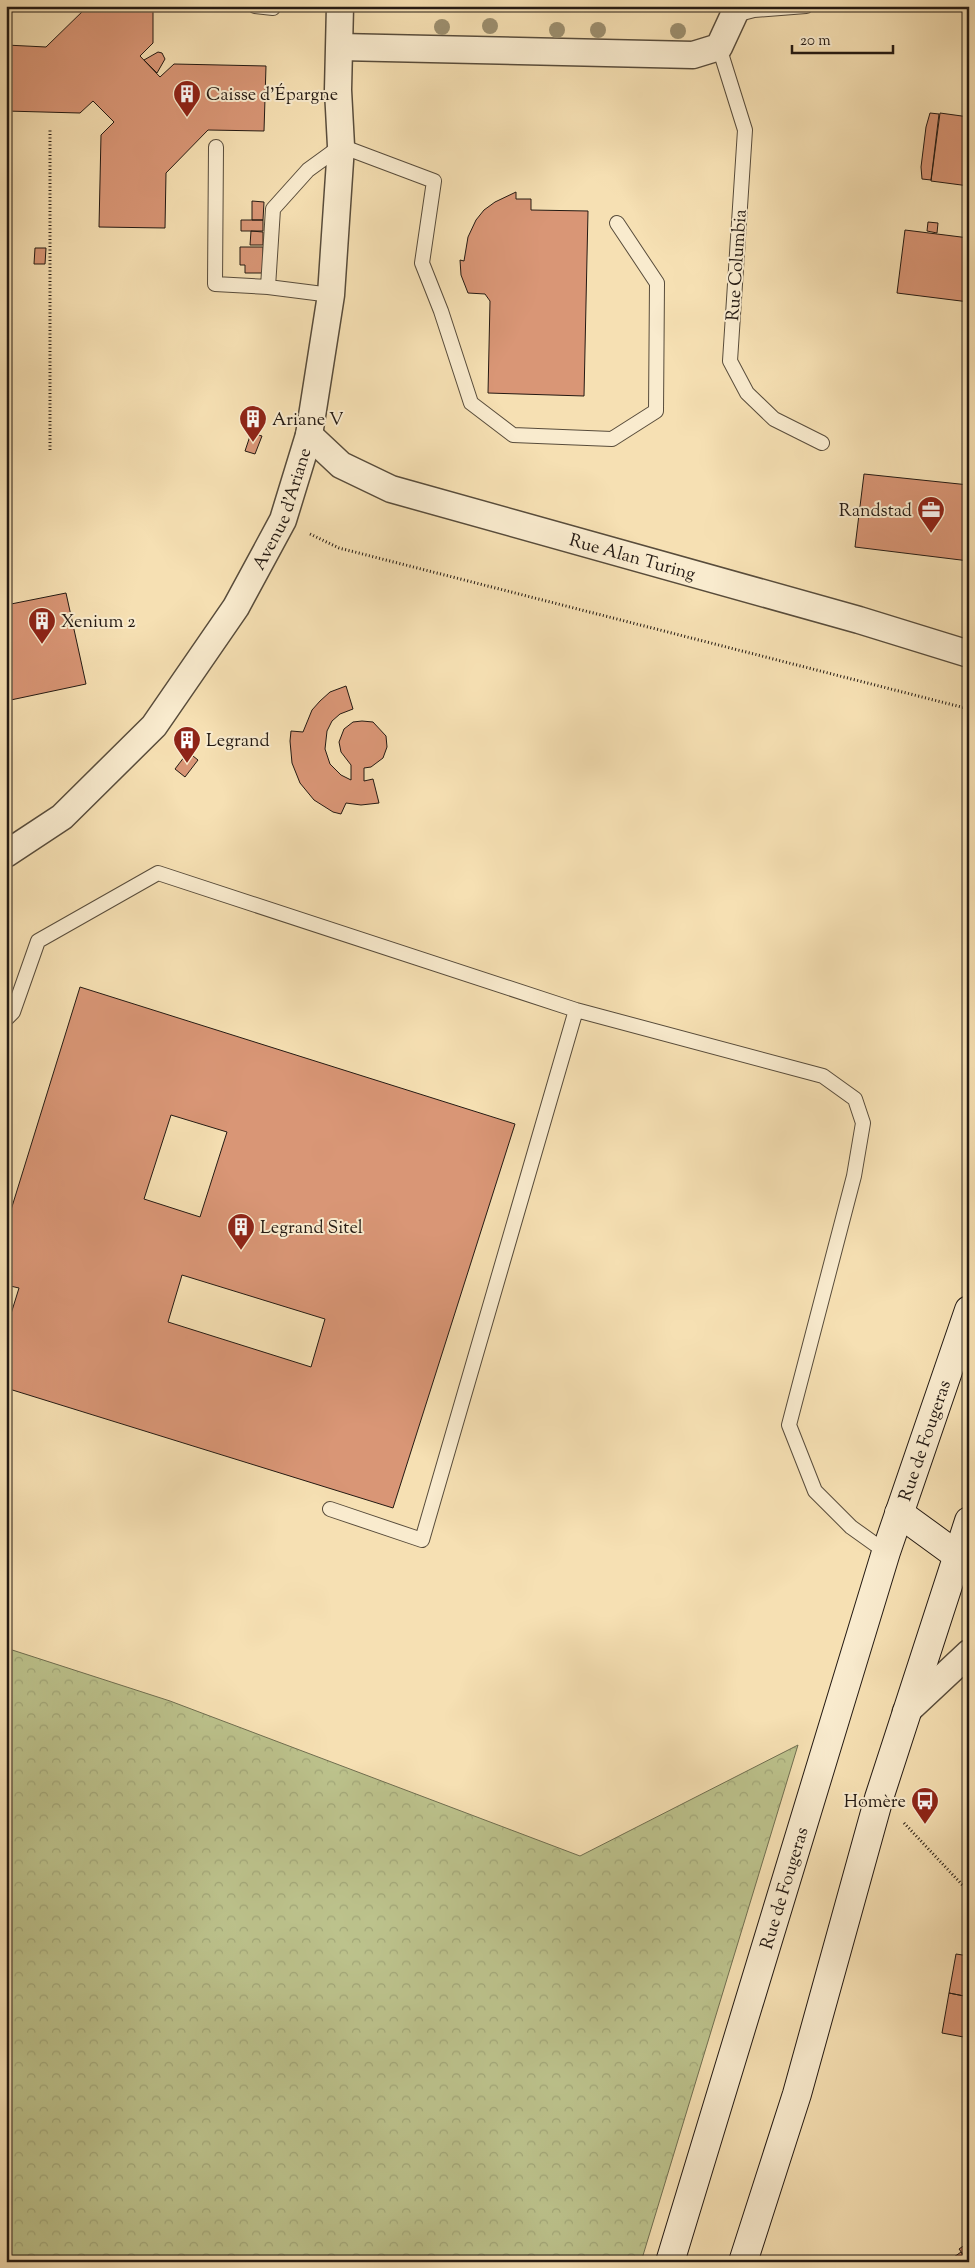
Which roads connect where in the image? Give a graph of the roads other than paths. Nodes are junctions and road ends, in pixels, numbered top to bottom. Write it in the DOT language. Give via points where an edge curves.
graph roads {
  1 [pos="255,6"];
  2 [pos="340,6"];
  3 [pos="806,6"];
  4 [pos="273,8"];
  5 [pos="737,11"];
  6 [pos="340,47"];
  7 [pos="719,47"];
  8 [pos="340,146"];
  9 [pos="216,147"];
  10 [pos="617,223"];
  11 [pos="268,287"];
  12 [pos="331,295"];
  13 [pos="309,435"];
  14 [pos="822,443"];
  15 [pos="969,654"];
  16 [pos="6,854"];
  17 [pos="576,1010"];
  18 [pos="6,1019"];
  19 [pos="969,1310"];
  20 [pos="330,1509"];
  21 [pos="899,1513"];
  22 [pos="969,1522"];
  23 [pos="886,1552"];
  24 [pos="965,1559"];
  25 [pos="969,1653"];
  26 [pos="906,1712"];
  27 [pos="670,2262"];
  28 [pos="742,2262"];
  1 -- 4 [label="lane"];
  2 -- 6 [label="street, Avenue d'Ariane"];
  3 -- 5 [label="lane"];
  5 -- 7 [label="street"];
  6 -- 7 [label="street" via="693,55"];
  6 -- 8 [label="street, Avenue d'Ariane"];
  7 -- 14 [label="lane, Rue Columbia" via="745,130 730,361 748,393 774,419"];
  8 -- 10 [label="lane" via="434,181 422,263 471,403 513,435 612,438 656,411 657,282"];
  8 -- 11 [label="lane" via="308,170 273,209"];
  8 -- 12 [label="street, Avenue d'Ariane"];
  9 -- 11 [label="lane" via="215,284"];
  11 -- 12 [label="lane"];
  12 -- 13 [label="street, Avenue d'Ariane"];
  13 -- 15 [label="street, Rue Alan Turing" via="341,465 391,488"];
  13 -- 16 [label="street, Avenue d'Ariane" via="283,520 236,607 154,726 62,818"];
  17 -- 18 [label="lane" via="158,874 38,941 13,1012"];
  17 -- 20 [label="lane" via="422,1540"];
  17 -- 23 [label="lane" via="823,1076 855,1099 863,1123 854,1176 789,1425 815,1491 852,1527"];
  19 -- 21 [label="main road, Rue de Fougeras"];
  21 -- 23 [label="main road, Rue de Fougeras"];
  21 -- 24 [label="main road, Rue de Fougeras"];
  22 -- 24 [label="main road"];
  23 -- 27 [label="main road, Rue de Fougeras"];
  24 -- 26 [label="main road"];
  25 -- 26 [label="street"];
  26 -- 28 [label="main road" via="797,2094"];
}
